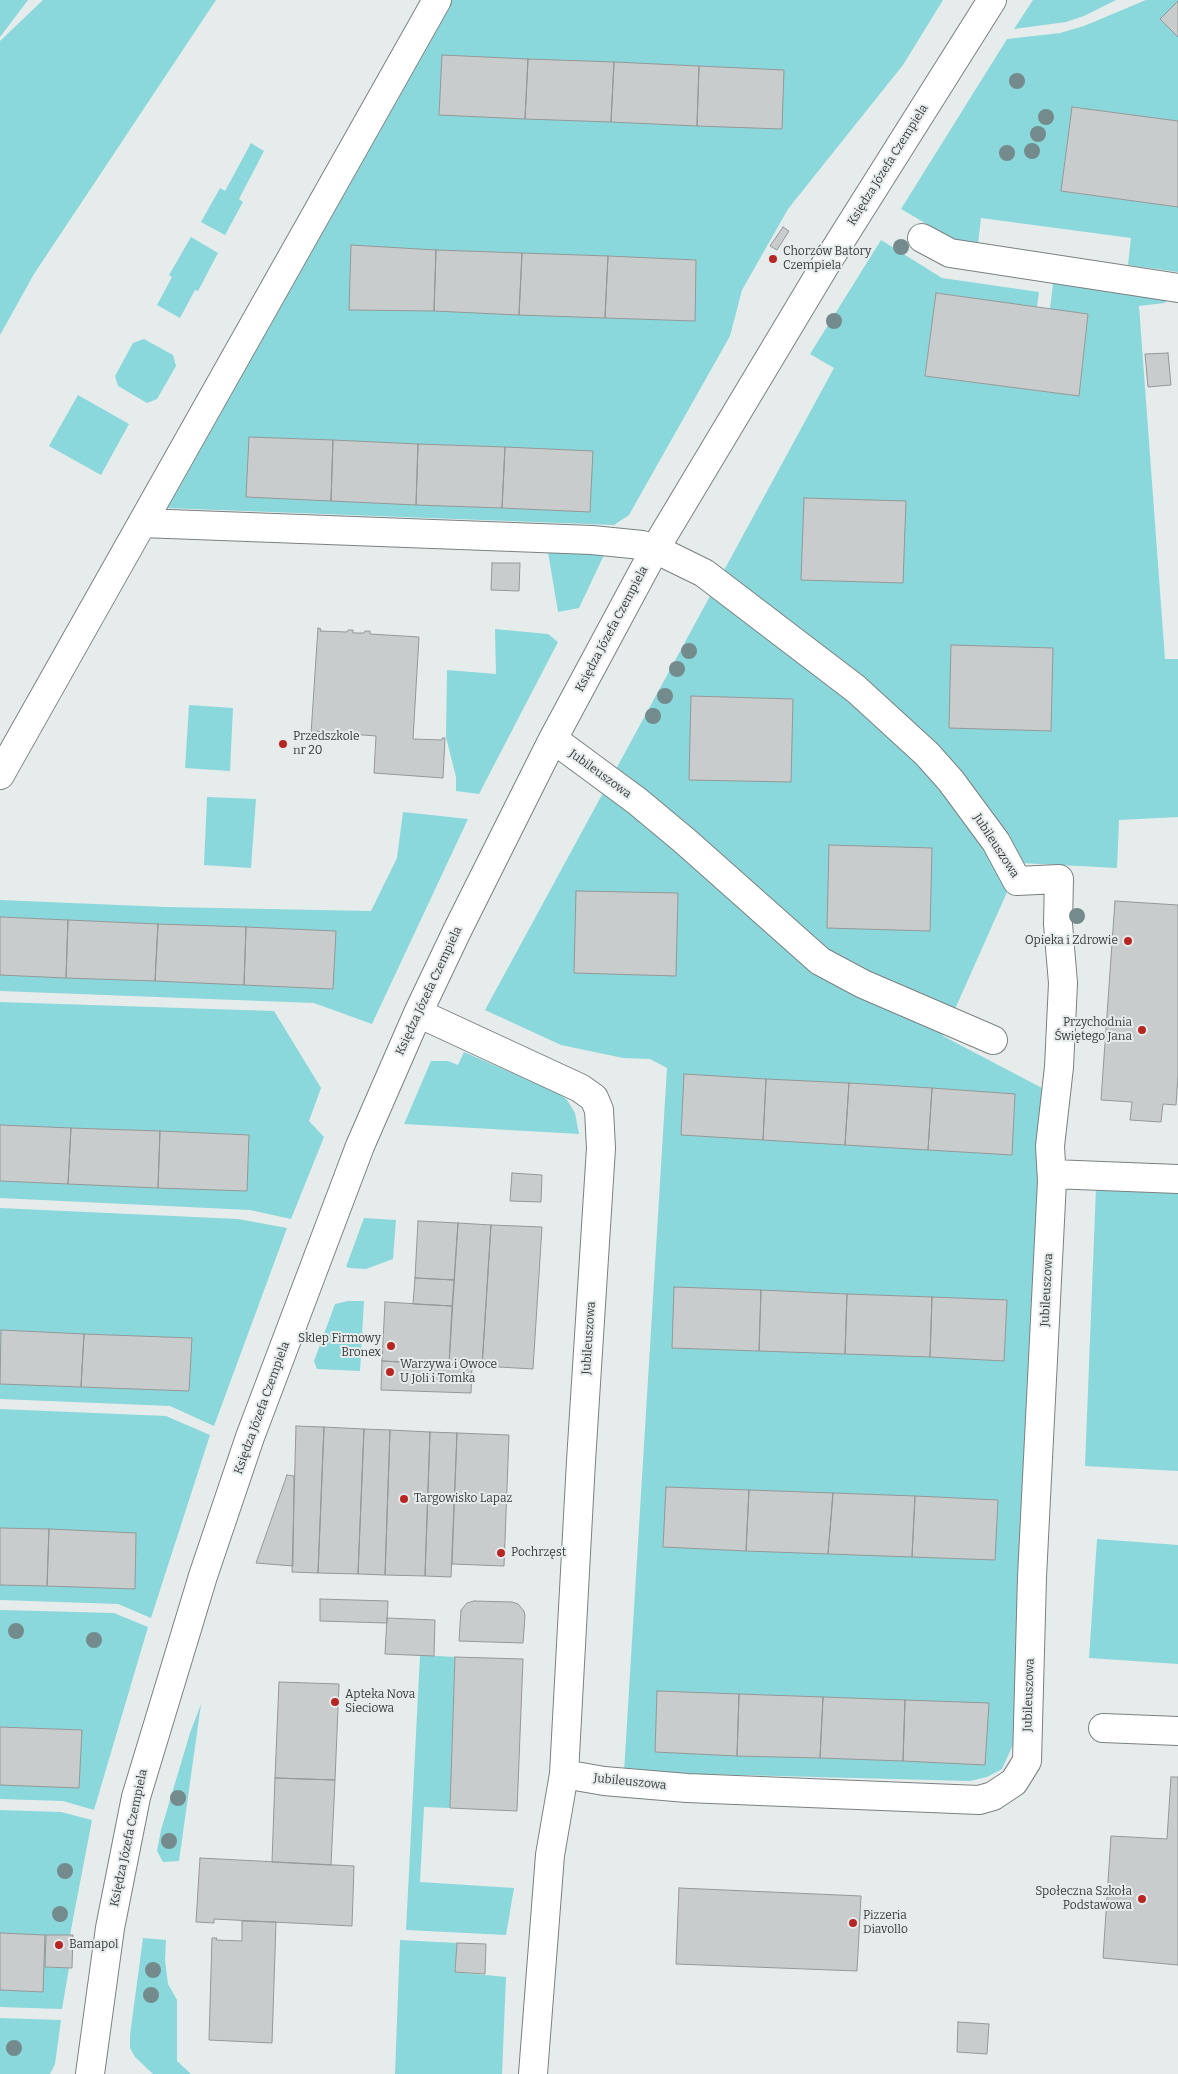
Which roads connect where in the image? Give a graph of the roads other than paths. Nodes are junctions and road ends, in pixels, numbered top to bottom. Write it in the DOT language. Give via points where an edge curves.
graph roads {
  1 [pos="437,0"];
  2 [pos="992,0"];
  3 [pos="922,238"];
  4 [pos="1178,288"];
  5 [pos="142,523"];
  6 [pos="655,549"];
  7 [pos="553,739"];
  8 [pos="0,775"];
  9 [pos="418,1013"];
  10 [pos="993,1040"];
  11 [pos="1052,1174"];
  12 [pos="1178,1179"];
  13 [pos="1104,1728"];
  14 [pos="1178,1731"];
  15 [pos="564,1774"];
  16 [pos="90,2074"];
  17 [pos="533,2074"];
  1 -- 5 [label="street"];
  2 -- 6 [label="street, Księdza Józefa Czempiela" via="824,267"];
  3 -- 4 [label="street" via="950,253"];
  5 -- 6 [label="street" via="592,540"];
  5 -- 8 [label="street"];
  6 -- 7 [label="street, Księdza Józefa Czempiela"];
  6 -- 11 [label="street, Jubileuszowa" via="704,574 856,689 927,754 996,842 1017,881 1059,879 1058,924 1063,982 1059,1066 1050,1146"];
  7 -- 9 [label="street, Księdza Józefa Czempiela"];
  7 -- 10 [label="street, Jubileuszowa" via="678,835 820,961 863,984"];
  9 -- 15 [label="street, Jubileuszowa" via="580,1088 594,1098 599,1110 601,1148"];
  9 -- 16 [label="street, Księdza Józefa Czempiela" via="360,1146 250,1437 203,1576 136,1797 110,1928"];
  11 -- 12 [label="street"];
  11 -- 15 [label="street, Jubileuszowa" via="1032,1577 1027,1761 1014,1782 993,1796 978,1800 688,1788"];
  13 -- 14 [label="street"];
  15 -- 17 [label="street, Jubileuszowa" via="550,1855"];
}
